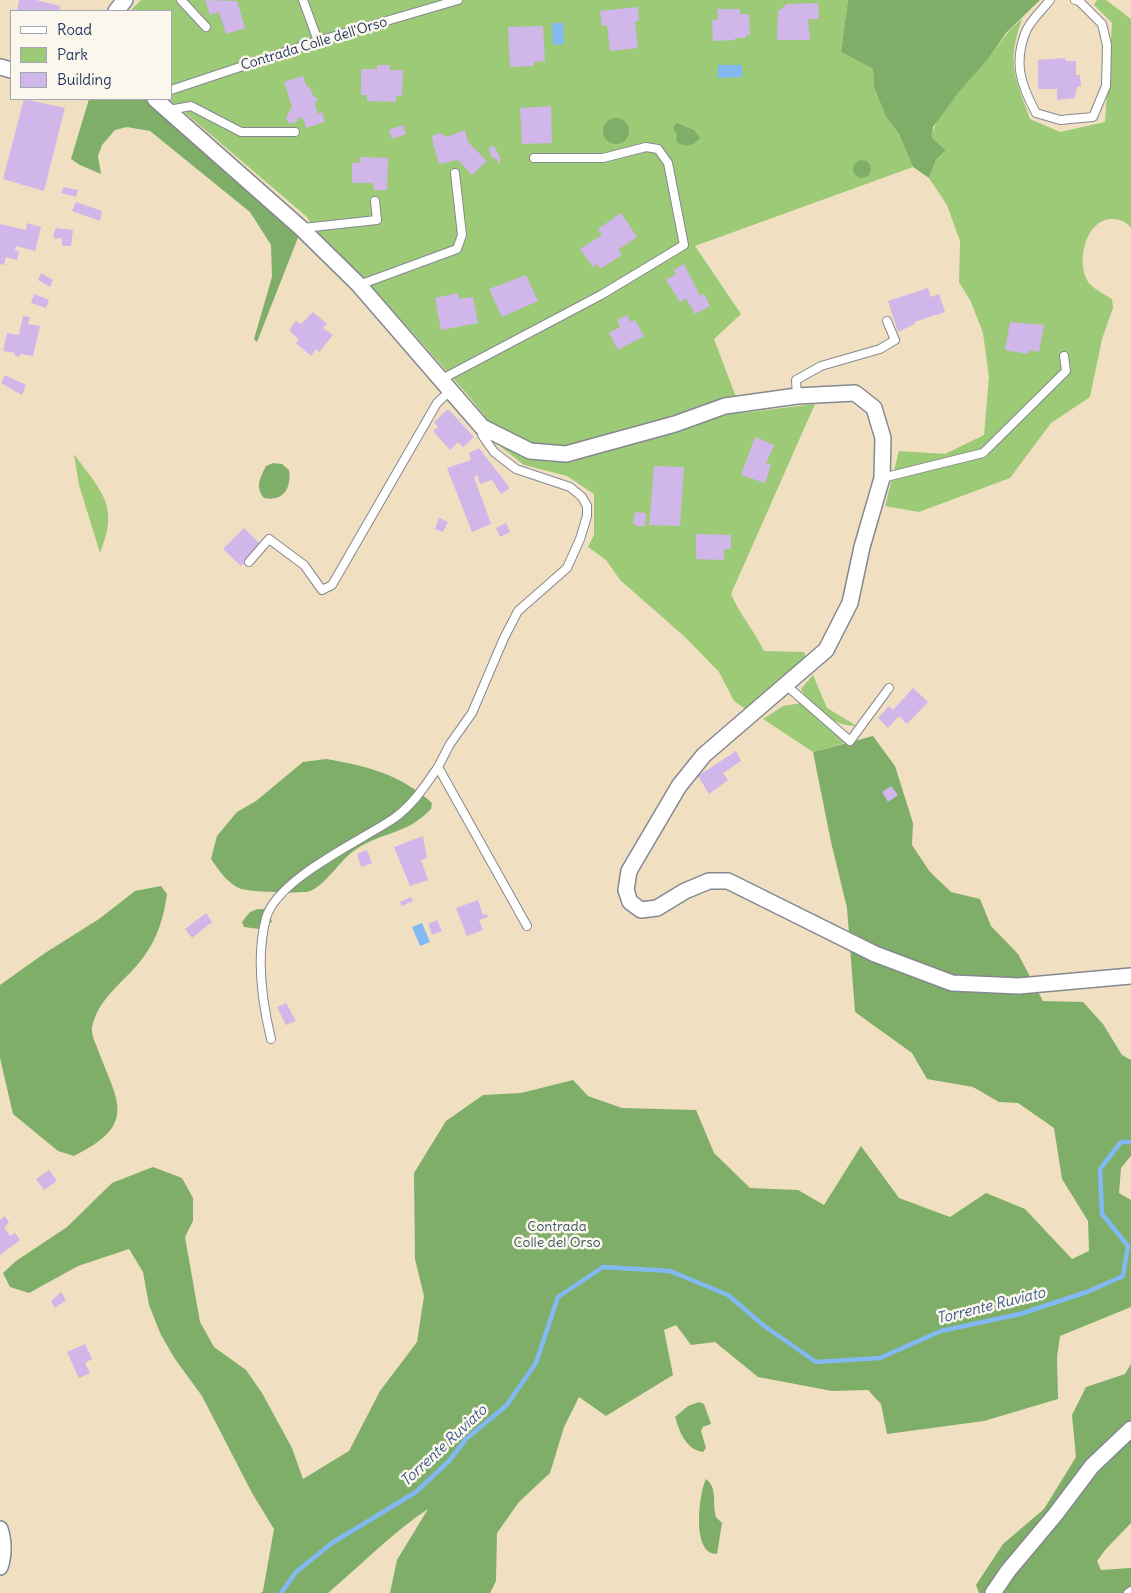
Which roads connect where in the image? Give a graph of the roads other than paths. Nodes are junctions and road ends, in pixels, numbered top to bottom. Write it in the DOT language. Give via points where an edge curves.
graph roads {
  1 [pos="125,0"];
  2 [pos="181,0"];
  3 [pos="303,0"];
  4 [pos="458,0"];
  5 [pos="1050,0"];
  6 [pos="1075,0"];
  7 [pos="117,10"];
  8 [pos="206,28"];
  9 [pos="318,41"];
  10 [pos="172,90"];
  11 [pos="156,100"];
  12 [pos="167,110"];
  13 [pos="295,132"];
  14 [pos="534,158"];
  15 [pos="455,173"];
  16 [pos="375,201"];
  17 [pos="301,228"];
  18 [pos="358,285"];
  19 [pos="887,321"];
  20 [pos="1064,356"];
  21 [pos="442,379"];
  22 [pos="452,390"];
  23 [pos="797,396"];
  24 [pos="482,427"];
  25 [pos="882,478"];
  26 [pos="249,562"];
  27 [pos="787,686"];
  28 [pos="889,688"];
  29 [pos="438,767"];
  30 [pos="527,926"];
  31 [pos="1131,976"];
  32 [pos="271,1040"];
  33 [pos="1131,1428"];
  34 [pos="0,1529"];
  35 [pos="0,1567"];
  36 [pos="993,1593"];
  1 -- 7 [label="street"];
  2 -- 8 [label="lane"];
  3 -- 9 [label="lane"];
  4 -- 9 [label="lane, Contrada Colle dell'Orso"];
  5 -- 6 [label="lane" via="1026,31 1018,64 1022,86 1036,113 1060,120 1093,117 1106,86 1107,45 1102,24"];
  9 -- 10 [label="lane, Contrada Colle dell'Orso"];
  11 -- 12 [label="street"];
  12 -- 13 [label="lane" via="191,106 241,132"];
  12 -- 17 [label="street"];
  14 -- 21 [label="lane" via="602,158 646,147 658,149 668,163 684,245 601,295"];
  15 -- 18 [label="lane" via="462,235 457,249"];
  16 -- 17 [label="lane" via="377,220"];
  17 -- 18 [label="street"];
  18 -- 21 [label="street"];
  19 -- 23 [label="lane" via="895,340 880,349 821,366 796,380"];
  20 -- 25 [label="lane" via="1066,371 983,453"];
  21 -- 22 [label="street"];
  22 -- 24 [label="street"];
  22 -- 26 [label="lane" via="437,403 332,585 322,590 304,565 269,539"];
  23 -- 24 [label="street" via="725,406 675,424 566,454 530,452"];
  23 -- 25 [label="street" via="855,393 874,408 883,438"];
  24 -- 29 [label="lane" via="482,434 494,452 516,468 570,487 582,497 587,506 587,516 567,568 518,611 472,713"];
  25 -- 27 [label="street" via="850,603 826,650"];
  27 -- 28 [label="lane" via="850,741"];
  27 -- 31 [label="street" via="704,754 679,786 629,871 626,890 630,902 641,910 657,908 709,881 728,881 875,954 952,983 1019,986"];
  29 -- 30 [label="lane"];
  29 -- 32 [label="lane" via="420,794 394,818 310,870 274,902 266,918 262,963"];
  33 -- 36 [label="street" via="1092,1466"];
  34 -- 35 [label="street"];
}
